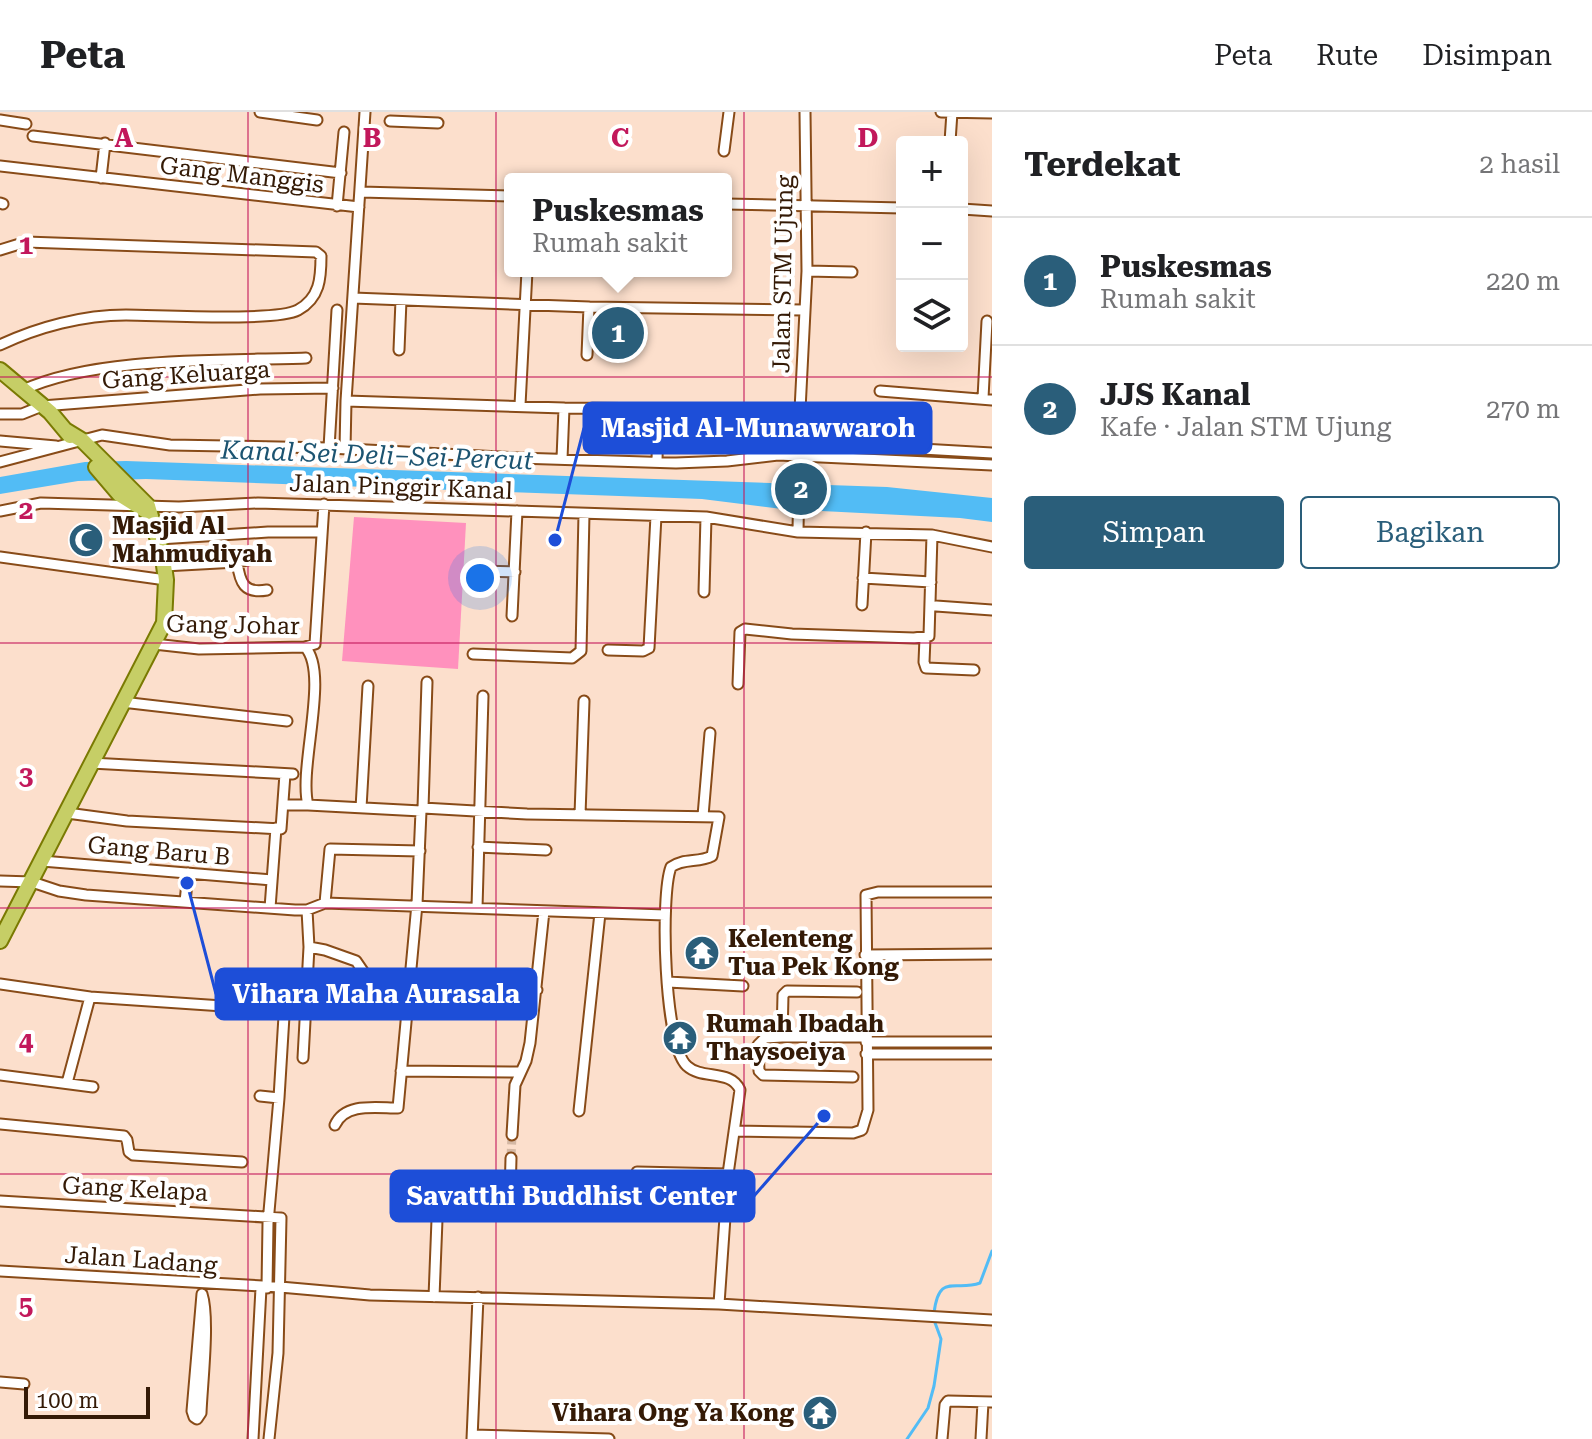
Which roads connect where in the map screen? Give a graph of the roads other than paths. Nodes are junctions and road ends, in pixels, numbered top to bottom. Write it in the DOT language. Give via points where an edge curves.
graph roads {
  1 [pos="260,112"];
  2 [pos="365,112"];
  3 [pos="729,112"];
  4 [pos="805,112"];
  5 [pos="941,112"];
  6 [pos="952,112"];
  7 [pos="992,113"];
  8 [pos="412,117"];
  9 [pos="0,120"];
  10 [pos="317,120"];
  11 [pos="390,121"];
  12 [pos="438,123"];
  13 [pos="26,124"];
  14 [pos="344,132"];
  15 [pos="33,136"];
  16 [pos="950,136"];
  17 [pos="105,143"];
  18 [pos="724,151"];
  19 [pos="0,166"];
  20 [pos="341,173"];
  21 [pos="101,178"];
  22 [pos="361,192"];
  23 [pos="504,196"];
  24 [pos="732,204"];
  25 [pos="337,206"];
  26 [pos="806,206"];
  27 [pos="359,207"];
  28 [pos="896,208"];
  29 [pos="968,209"];
  30 [pos="992,211"];
  31 [pos="0,250"];
  32 [pos="807,271"];
  33 [pos="852,272"];
  34 [pos="527,277"];
  35 [pos="353,298"];
  36 [pos="401,300"];
  37 [pos="526,304"];
  38 [pos="589,307"];
  39 [pos="337,310"];
  40 [pos="804,310"];
  41 [pos="987,321"];
  42 [pos="0,345"];
  43 [pos="399,350"];
  44 [pos="587,355"];
  45 [pos="306,358"];
  46 [pos="0,370"];
  47 [pos="333,388"];
  48 [pos="23,390"];
  49 [pos="880,391"];
  50 [pos="987,399"];
  51 [pos="346,401"];
  52 [pos="520,405"];
  53 [pos="42,406"];
  54 [pos="564,408"];
  55 [pos="658,410"];
  56 [pos="800,410"];
  57 [pos="0,414"];
  58 [pos="0,441"];
  59 [pos="800,442"];
  60 [pos="81,443"];
  61 [pos="61,447"];
  62 [pos="329,448"];
  63 [pos="345,449"];
  64 [pos="992,453"];
  65 [pos="800,457"];
  66 [pos="562,459"];
  67 [pos="0,462"];
  68 [pos="657,462"];
  69 [pos="992,465"];
  70 [pos="136,502"];
  71 [pos="324,504"];
  72 [pos="0,511"];
  73 [pos="517,511"];
  74 [pos="584,514"];
  75 [pos="656,516"];
  76 [pos="706,517"];
  77 [pos="798,528"];
  78 [pos="322,532"];
  79 [pos="866,532"];
  80 [pos="932,535"];
  81 [pos="159,539"];
  82 [pos="992,547"];
  83 [pos="0,557"];
  84 [pos="263,557"];
  85 [pos="237,562"];
  86 [pos="479,571"];
  87 [pos="515,572"];
  88 [pos="165,573"];
  89 [pos="863,578"];
  90 [pos="931,582"];
  91 [pos="267,590"];
  92 [pos="704,592"];
  93 [pos="862,605"];
  94 [pos="936,606"];
  95 [pos="992,610"];
  96 [pos="512,616"];
  97 [pos="925,638"];
  98 [pos="154,644"];
  99 [pos="305,647"];
  100 [pos="608,650"];
  101 [pos="473,654"];
  102 [pos="974,670"];
  103 [pos="427,682"];
  104 [pos="738,684"];
  105 [pos="368,686"];
  106 [pos="483,696"];
  107 [pos="584,701"];
  108 [pos="122,702"];
  109 [pos="287,721"];
  110 [pos="710,733"];
  111 [pos="91,763"];
  112 [pos="284,805"];
  113 [pos="308,805"];
  114 [pos="361,808"];
  115 [pos="422,809"];
  116 [pos="478,811"];
  117 [pos="67,813"];
  118 [pos="580,815"];
  119 [pos="703,816"];
  120 [pos="276,828"];
  121 [pos="478,847"];
  122 [pos="546,850"];
  123 [pos="420,851"];
  124 [pos="42,861"];
  125 [pos="188,873"];
  126 [pos="272,880"];
  127 [pos="0,881"];
  128 [pos="32,882"];
  129 [pos="992,892"];
  130 [pos="185,902"];
  131 [pos="325,903"];
  132 [pos="417,904"];
  133 [pos="270,908"];
  134 [pos="477,908"];
  135 [pos="307,910"];
  136 [pos="544,911"];
  137 [pos="600,913"];
  138 [pos="665,915"];
  139 [pos="0,941"];
  140 [pos="309,947"];
  141 [pos="992,954"];
  142 [pos="865,955"];
  143 [pos="668,982"];
  144 [pos="0,984"];
  145 [pos="743,986"];
  146 [pos="498,988"];
  147 [pos="537,990"];
  148 [pos="857,992"];
  149 [pos="90,997"];
  150 [pos="382,999"];
  151 [pos="782,1037"];
  152 [pos="866,1040"];
  153 [pos="992,1042"];
  154 [pos="866,1054"];
  155 [pos="992,1054"];
  156 [pos="303,1058"];
  157 [pos="401,1071"];
  158 [pos="520,1072"];
  159 [pos="0,1075"];
  160 [pos="853,1077"];
  161 [pos="67,1083"];
  162 [pos="93,1087"];
  163 [pos="260,1096"];
  164 [pos="279,1098"];
  165 [pos="579,1111"];
  166 [pos="0,1124"];
  167 [pos="335,1125"];
  168 [pos="734,1131"];
  169 [pos="512,1135"];
  170 [pos="511,1158"];
  171 [pos="242,1162"];
  172 [pos="637,1172"];
  173 [pos="728,1174"];
  174 [pos="438,1194"];
  175 [pos="510,1196"];
  176 [pos="0,1201"];
  177 [pos="667,1206"];
  178 [pos="725,1206"];
  179 [pos="268,1217"];
  180 [pos="0,1271"];
  181 [pos="280,1287"];
  182 [pos="264,1288"];
  183 [pos="202,1289"];
  184 [pos="434,1297"];
  185 [pos="478,1297"];
  186 [pos="719,1304"];
  187 [pos="992,1320"];
  188 [pos="0,1382"];
  189 [pos="24,1384"];
  190 [pos="198,1396"];
  191 [pos="987,1402"];
  192 [pos="472,1437"];
  193 [pos="253,1439"];
  194 [pos="269,1439"];
  195 [pos="609,1439"];
  196 [pos="942,1439"];
  197 [pos="981,1439"];
  1 -- 10 [label="street"];
  2 -- 22 [label="street"];
  3 -- 18 [label="street"];
  4 -- 26 [label="street, Jalan STM Ujung"];
  5 -- 6 [label="street"];
  6 -- 7 [label="street"];
  6 -- 16 [label="street"];
  8 -- 11 [label="street"];
  8 -- 12 [label="street"];
  9 -- 13 [label="street"];
  14 -- 20 [label="street"];
  15 -- 17 [label="street"];
  17 -- 20 [label="street"];
  17 -- 21 [label="street"];
  19 -- 21 [label="street, Gang Manggis"];
  20 -- 25 [label="street"];
  21 -- 25 [label="street, Gang Manggis"];
  22 -- 23 [label="street"];
  22 -- 27 [label="street"];
  24 -- 26 [label="street"];
  25 -- 27 [label="street, Gang Manggis"];
  26 -- 28 [label="street"];
  26 -- 32 [label="street, Jalan STM Ujung"];
  27 -- 35 [label="street"];
  29 -- 30 [label="street"];
  31 -- 42 [label="street" via="26,242 321,256 317,291 296,311 108,316 25,333"];
  32 -- 33 [label="street"];
  32 -- 40 [label="street, Jalan STM Ujung"];
  34 -- 37 [label="street"];
  35 -- 36 [label="street"];
  35 -- 51 [label="street"];
  36 -- 37 [label="street"];
  36 -- 43 [label="street"];
  37 -- 38 [label="street"];
  37 -- 52 [label="street"];
  38 -- 40 [label="street"];
  38 -- 44 [label="street"];
  39 -- 47 [label="street"];
  40 -- 56 [label="street, Jalan STM Ujung"];
  41 -- 50 [label="street"];
  45 -- 48 [label="street" via="119,367 59,376"];
  46 -- 48 [label="main road"];
  47 -- 53 [label="street, Gang Keluarga"];
  47 -- 62 [label="street"];
  48 -- 53 [label="main road"];
  49 -- 50 [label="street"];
  51 -- 52 [label="street"];
  51 -- 63 [label="street"];
  52 -- 54 [label="street"];
  53 -- 57 [label="street, Gang Keluarga" via="22,414"];
  53 -- 60 [label="main road"];
  54 -- 55 [label="street"];
  54 -- 66 [label="street"];
  55 -- 56 [label="street"];
  55 -- 68 [label="street"];
  56 -- 59 [label="street, Jalan STM Ujung"];
  58 -- 61 [label="street"];
  59 -- 64 [label="street"];
  59 -- 65 [label="street, Jalan STM Ujung"];
  60 -- 61 [label="street, Jalan Pinggir Kanal"];
  60 -- 62 [label="street, Jalan Pinggir Kanal" via="102,435 170,445"];
  60 -- 70 [label="main road"];
  61 -- 67 [label="street, Jalan Pinggir Kanal"];
  62 -- 63 [label="street, Jalan Pinggir Kanal"];
  63 -- 66 [label="street, Jalan Pinggir Kanal"];
  65 -- 68 [label="street, Jalan Pinggir Kanal"];
  65 -- 69 [label="street, Jalan Pinggir Kanal"];
  65 -- 77 [label="street, Jalan STM Ujung"];
  66 -- 68 [label="street, Jalan Pinggir Kanal"];
  70 -- 71 [label="street, Jalan Pinggir Kanal"];
  70 -- 72 [label="street, Jalan Pinggir Kanal" via="32,504"];
  70 -- 81 [label="main road"];
  71 -- 73 [label="street, Jalan Pinggir Kanal"];
  71 -- 78 [label="street, Gang Johar"];
  73 -- 74 [label="street, Jalan Pinggir Kanal"];
  73 -- 87 [label="street"];
  74 -- 75 [label="street, Jalan Pinggir Kanal"];
  74 -- 101 [label="street" via="581,651 572,658"];
  75 -- 76 [label="street, Jalan Pinggir Kanal"];
  75 -- 100 [label="street" via="649,648"];
  76 -- 77 [label="street, Jalan Pinggir Kanal"];
  76 -- 92 [label="street"];
  77 -- 79 [label="street, Jalan Pinggir Kanal"];
  78 -- 81 [label="street"];
  78 -- 99 [label="street, Gang Johar" via="315,644"];
  79 -- 80 [label="street, Jalan Pinggir Kanal"];
  79 -- 89 [label="street"];
  80 -- 82 [label="street, Jalan Pinggir Kanal"];
  80 -- 90 [label="street"];
  81 -- 88 [label="main road"];
  83 -- 88 [label="street"];
  84 -- 85 [label="street"];
  85 -- 88 [label="street"];
  85 -- 91 [label="street" via="244,588"];
  86 -- 87 [label="street"];
  87 -- 96 [label="street"];
  88 -- 98 [label="main road" via="164,623"];
  89 -- 90 [label="street"];
  89 -- 93 [label="street"];
  90 -- 97 [label="street" via="930,633"];
  94 -- 95 [label="street"];
  97 -- 102 [label="street" via="926,668"];
  97 -- 104 [label="street" via="745,629 740,632"];
  98 -- 99 [label="street, Gang Johar" via="199,649"];
  98 -- 108 [label="main road"];
  99 -- 113 [label="street" via="312,654 315,676"];
  103 -- 115 [label="street"];
  105 -- 114 [label="street"];
  106 -- 116 [label="street"];
  107 -- 118 [label="street"];
  108 -- 109 [label="street"];
  108 -- 111 [label="main road"];
  110 -- 119 [label="street"];
  111 -- 112 [label="street" via="289,774"];
  111 -- 117 [label="main road"];
  112 -- 113 [label="street"];
  112 -- 120 [label="street" via="282,828"];
  113 -- 114 [label="street"];
  114 -- 115 [label="street"];
  115 -- 116 [label="street"];
  115 -- 123 [label="street"];
  116 -- 118 [label="street"];
  116 -- 121 [label="street"];
  117 -- 120 [label="street"];
  117 -- 124 [label="main road"];
  118 -- 119 [label="street"];
  119 -- 138 [label="street" via="719,817 715,851 707,859 671,867"];
  120 -- 126 [label="street"];
  121 -- 122 [label="street"];
  121 -- 134 [label="street"];
  123 -- 131 [label="street" via="330,849"];
  123 -- 132 [label="street"];
  124 -- 125 [label="street, Gang Baru B"];
  124 -- 128 [label="main road"];
  125 -- 126 [label="street, Gang Baru B"];
  125 -- 130 [label="street"];
  126 -- 133 [label="street"];
  127 -- 128 [label="street"];
  128 -- 130 [label="street" via="73,893"];
  128 -- 139 [label="main road"];
  129 -- 142 [label="street" via="866,895"];
  130 -- 133 [label="street"];
  131 -- 132 [label="street"];
  131 -- 135 [label="street"];
  132 -- 134 [label="street"];
  132 -- 157 [label="street"];
  133 -- 135 [label="street"];
  134 -- 136 [label="street"];
  135 -- 140 [label="street"];
  136 -- 137 [label="street"];
  136 -- 147 [label="street"];
  137 -- 138 [label="street"];
  137 -- 165 [label="street"];
  138 -- 143 [label="street"];
  140 -- 150 [label="street" via="356,961"];
  140 -- 156 [label="street"];
  141 -- 142 [label="street"];
  142 -- 152 [label="street"];
  143 -- 145 [label="street"];
  143 -- 168 [label="street" via="681,1060 695,1072 736,1082 740,1090"];
  144 -- 149 [label="street"];
  146 -- 147 [label="street"];
  147 -- 158 [label="street" via="528,1056"];
  148 -- 151 [label="street" via="787,991"];
  149 -- 161 [label="street"];
  149 -- 164 [label="street" via="280,1010 284,1016"];
  151 -- 152 [label="street"];
  151 -- 160 [label="street" via="765,1038 758,1045 763,1075"];
  152 -- 153 [label="street"];
  152 -- 154 [label="street"];
  154 -- 155 [label="street"];
  154 -- 168 [label="street" via="868,1110 862,1130"];
  157 -- 158 [label="street"];
  157 -- 167 [label="street" via="398,1108 348,1111"];
  158 -- 169 [label="street"];
  159 -- 161 [label="street"];
  161 -- 162 [label="street"];
  163 -- 164 [label="street"];
  164 -- 179 [label="street"];
  166 -- 171 [label="street" via="124,1136 133,1155"];
  168 -- 173 [label="street"];
  170 -- 175 [label="street"];
  172 -- 173 [label="street"];
  173 -- 178 [label="street"];
  174 -- 184 [label="street"];
  176 -- 179 [label="street, Gang Kelapa"];
  177 -- 178 [label="street"];
  178 -- 186 [label="street"];
  179 -- 181 [label="street" via="281,1218"];
  179 -- 182 [label="street"];
  180 -- 183 [label="street, Jalan Ladang"];
  181 -- 182 [label="street, Jalan Ladang"];
  181 -- 184 [label="street, Jalan Ladang"];
  181 -- 194 [label="street"];
  182 -- 183 [label="street, Jalan Ladang"];
  182 -- 193 [label="street"];
  183 -- 190 [label="street"];
  184 -- 185 [label="street, Jalan Ladang"];
  185 -- 186 [label="street, Jalan Ladang"];
  185 -- 192 [label="street"];
  186 -- 187 [label="street, Jalan Ladang"];
  188 -- 189 [label="street"];
  191 -- 196 [label="street" via="946,1402"];
  191 -- 197 [label="street"];
  192 -- 195 [label="street"];
}
